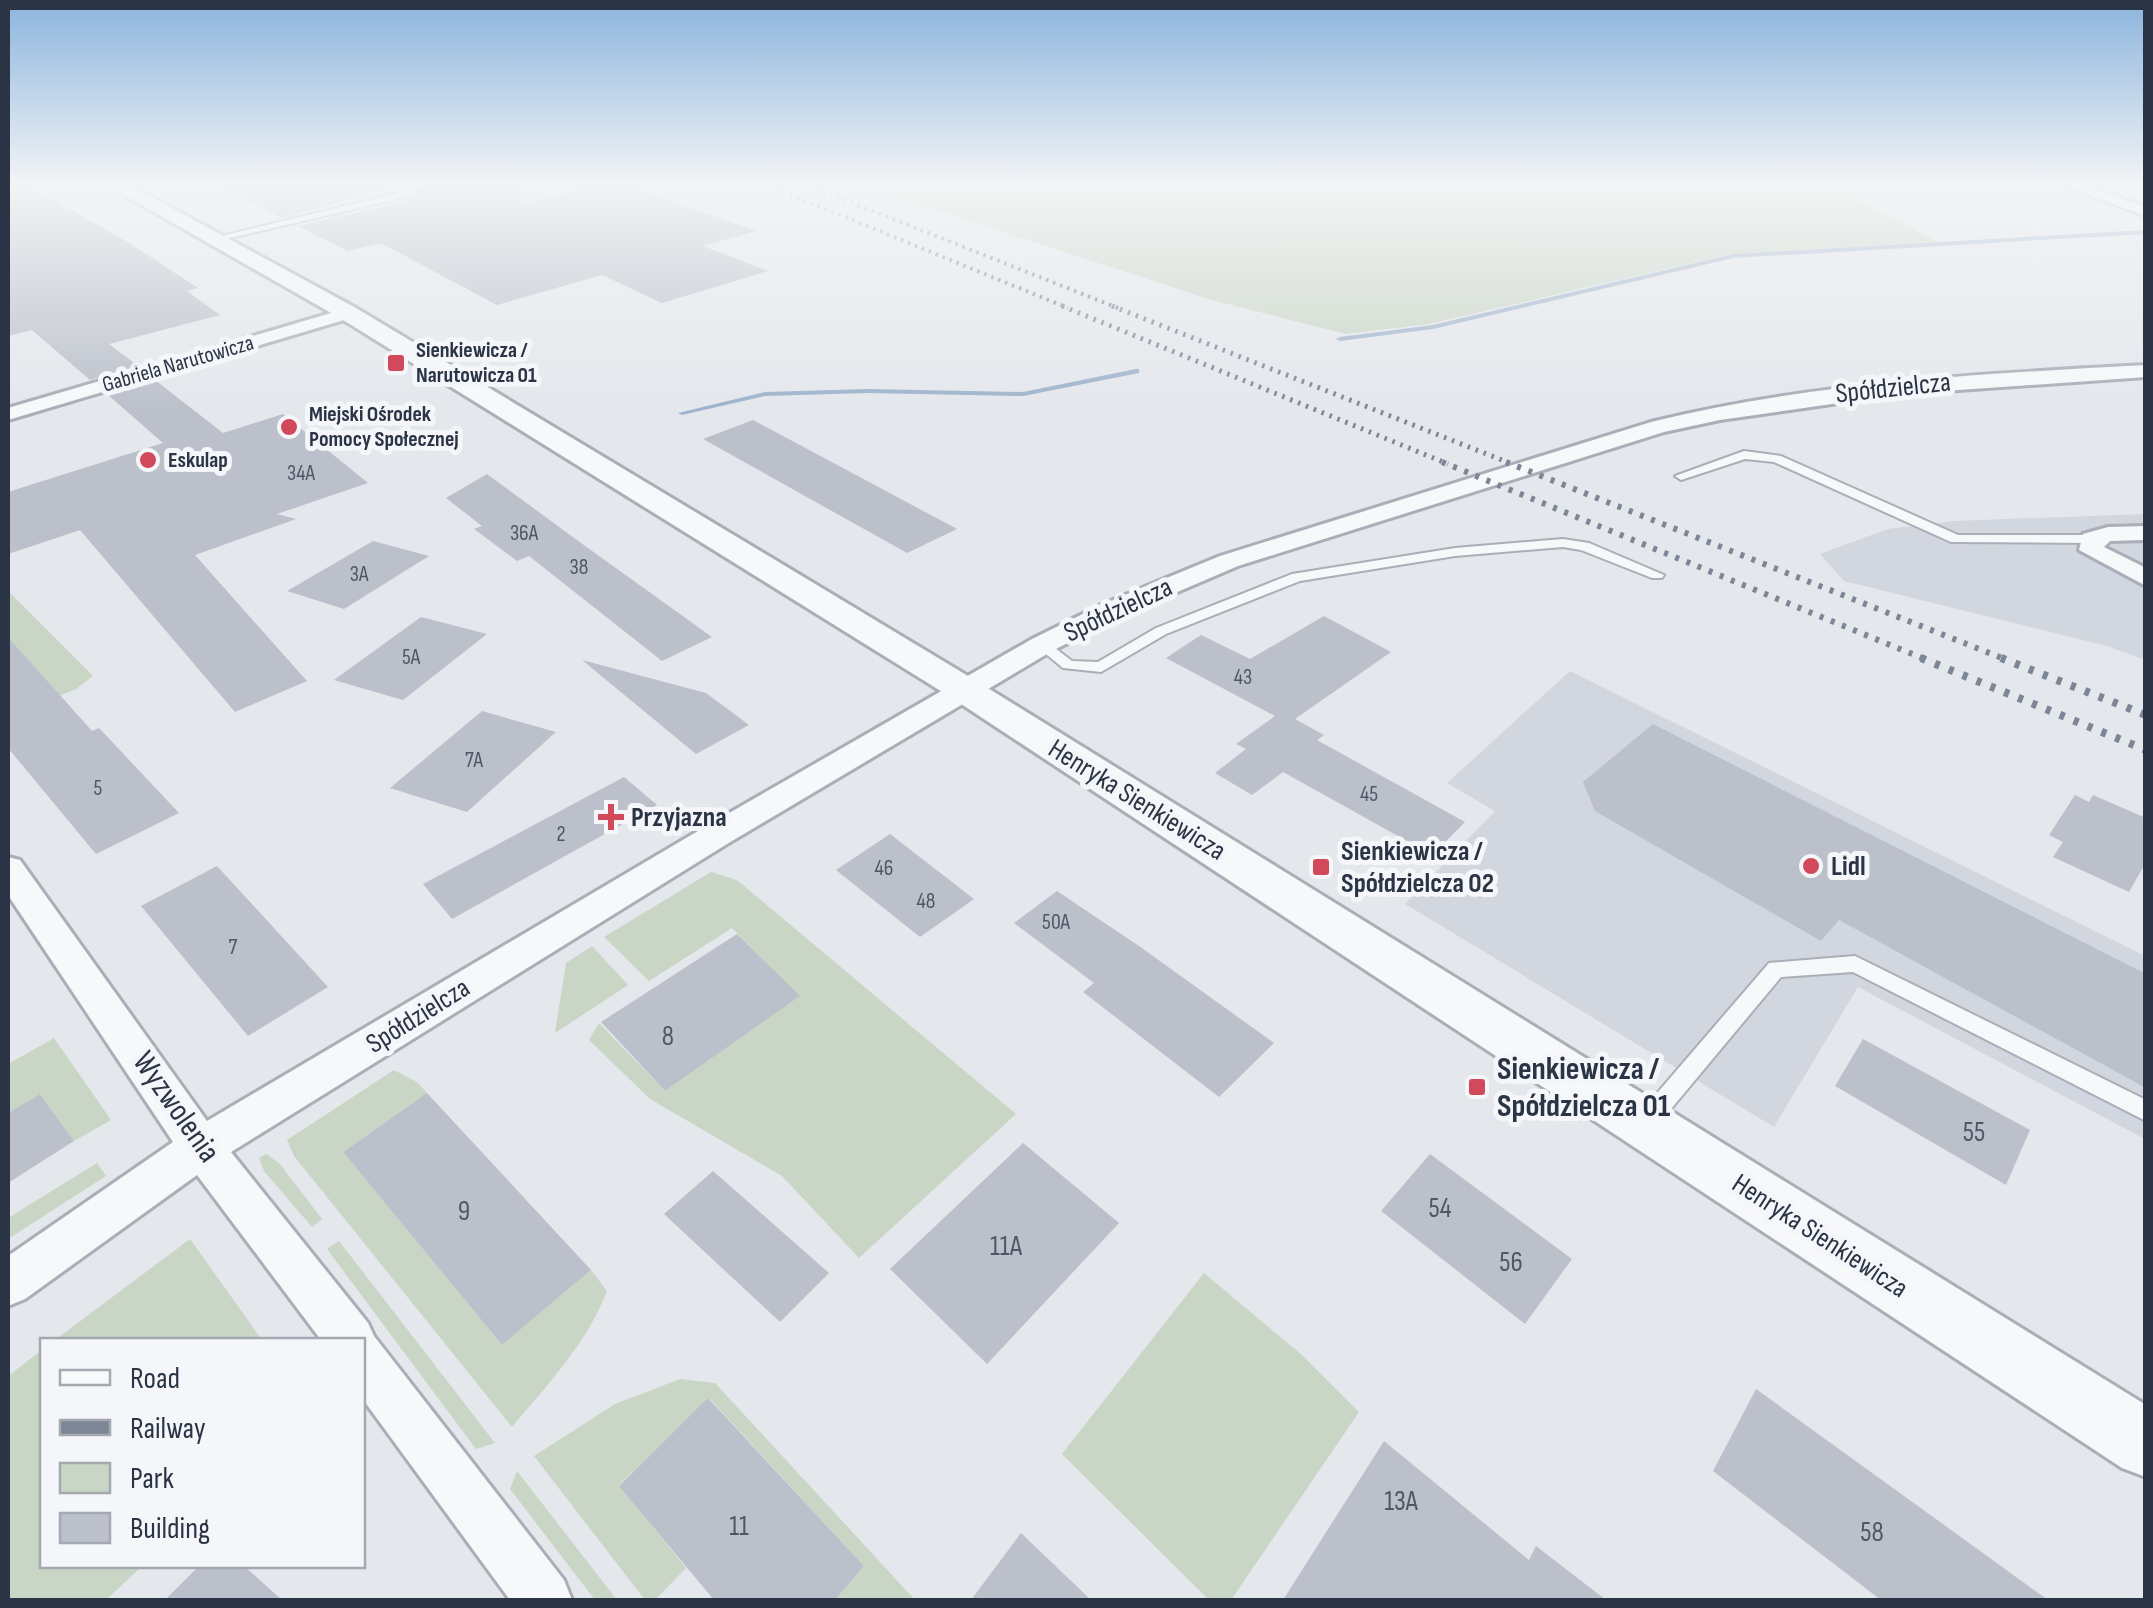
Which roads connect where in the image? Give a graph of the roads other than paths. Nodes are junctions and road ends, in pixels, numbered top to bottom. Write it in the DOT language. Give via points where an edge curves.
graph roads {
  1 [pos="248,258"];
  2 [pos="348,313"];
  3 [pos="2146,371"];
  4 [pos="8,414"];
  5 [pos="1681,476"];
  6 [pos="2146,533"];
  7 [pos="2092,540"];
  8 [pos="1657,574"];
  9 [pos="2146,578"];
  10 [pos="1042,645"];
  11 [pos="965,690"];
  12 [pos="8,869"];
  13 [pos="2146,1111"];
  14 [pos="1644,1124"];
  15 [pos="202,1147"];
  16 [pos="8,1284"];
  17 [pos="349,1338"];
  18 [pos="365,1360"];
  19 [pos="2146,1444"];
  20 [pos="544,1600"];
  1 -- 2 [label="street, Henryka Sienkiewicza"];
  2 -- 4 [label="street, Gabriela Narutowicza"];
  2 -- 11 [label="street, Henryka Sienkiewicza"];
  3 -- 10 [label="street, Spółdzielcza" via="1878,387 1660,427 1228,561"];
  5 -- 7 [label="lane" via="1744,455 1777,458 1956,538"];
  6 -- 7 [label="street"];
  7 -- 9 [label="street" via="2092,550"];
  8 -- 10 [label="lane" via="1563,542 1455,552 1297,577 1161,631 1102,667 1068,665"];
  10 -- 11 [label="street, Spółdzielcza"];
  11 -- 14 [label="street, Henryka Sienkiewicza"];
  11 -- 15 [label="street, Spółdzielcza"];
  12 -- 15 [label="street, Wyzwolenia"];
  13 -- 14 [label="lane" via="1855,964 1776,969"];
  14 -- 19 [label="street, Henryka Sienkiewicza"];
  15 -- 16 [label="street, Spółdzielcza"];
  15 -- 17 [label="street, Wyzwolenia"];
  18 -- 20 [label="street"];
}
